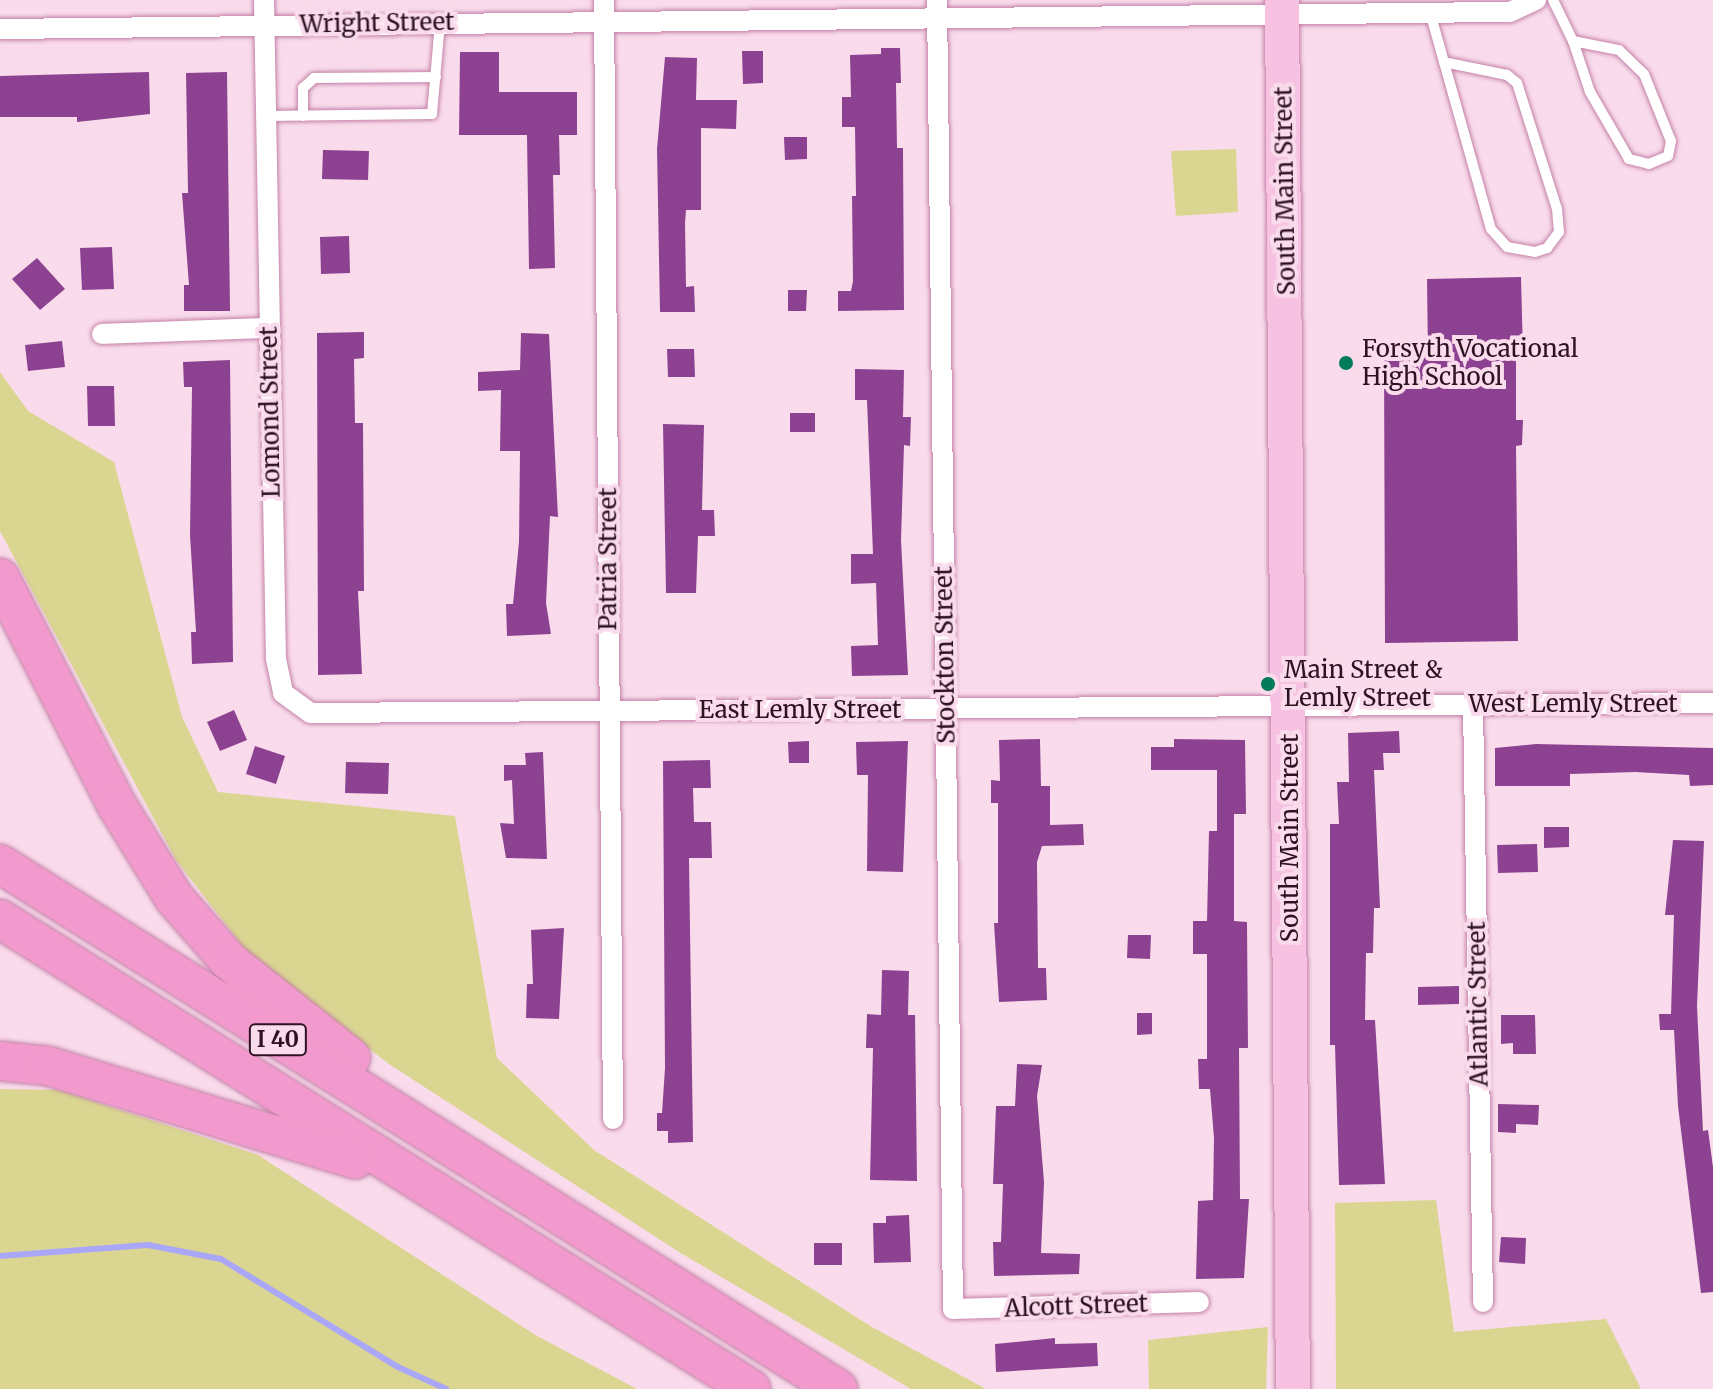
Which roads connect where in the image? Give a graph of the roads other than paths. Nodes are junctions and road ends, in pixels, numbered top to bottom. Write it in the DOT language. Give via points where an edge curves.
graph roads {
  1 [pos="264,0"];
  2 [pos="1536,0"];
  3 [pos="1553,0"];
  4 [pos="1282,7"];
  5 [pos="937,8"];
  6 [pos="604,9"];
  7 [pos="1430,12"];
  8 [pos="440,21"];
  9 [pos="264,25"];
  10 [pos="0,29"];
  11 [pos="1573,41"];
  12 [pos="1444,62"];
  13 [pos="436,77"];
  14 [pos="265,116"];
  15 [pos="303,116"];
  16 [pos="268,328"];
  17 [pos="102,334"];
  18 [pos="0,578"];
  19 [pos="1713,703"];
  20 [pos="1289,705"];
  21 [pos="1473,705"];
  22 [pos="945,709"];
  23 [pos="407,710"];
  24 [pos="610,711"];
  25 [pos="0,864"];
  26 [pos="0,919"];
  27 [pos="0,1061"];
  28 [pos="613,1119"];
  29 [pos="400,1172"];
  30 [pos="556,1216"];
  31 [pos="1199,1302"];
  32 [pos="1483,1302"];
  33 [pos="953,1309"];
  34 [pos="751,1389"];
  35 [pos="838,1389"];
  36 [pos="1293,1389"];
  1 -- 9 [label="street, Lomond Street"];
  2 -- 7 [label="street, Wright Street" via="1510,12"];
  3 -- 11 [label="lane"];
  4 -- 5 [label="street, Wright Street"];
  4 -- 7 [label="street, Wright Street"];
  4 -- 20 [label="main road, South Main Street"];
  5 -- 6 [label="street, Wright Street"];
  5 -- 22 [label="street, Stockton Street"];
  6 -- 8 [label="street, Wright Street"];
  6 -- 24 [label="street, Patria Street"];
  7 -- 12 [label="lane"];
  8 -- 9 [label="street, Wright Street"];
  8 -- 13 [label="lane"];
  9 -- 10 [label="street, Wright Street"];
  9 -- 14 [label="street, Lomond Street"];
  11 -- 11 [label="lane" via="1614,139 1629,159 1659,163 1668,156 1671,141 1644,74 1619,50"];
  12 -- 12 [label="lane" via="1497,240 1521,251 1547,248 1559,232 1557,209 1517,83 1495,71"];
  13 -- 15 [label="lane" via="314,78 303,88"];
  13 -- 15 [label="lane" via="432,114"];
  14 -- 15 [label="lane"];
  14 -- 16 [label="street, Lomond Street"];
  16 -- 17 [label="street"];
  16 -- 23 [label="street, Lomond Street" via="276,659 283,693 311,713"];
  18 -- 30 [label="highway" via="116,804 174,898 219,950 312,1031 456,1132"];
  19 -- 21 [label="street, West Lemly Street"];
  20 -- 21 [label="street, West Lemly Street"];
  20 -- 22 [label="street, East Lemly Street"];
  20 -- 36 [label="main road, South Main Street"];
  21 -- 32 [label="street, Atlantic Street"];
  22 -- 24 [label="street, East Lemly Street"];
  22 -- 33 [label="street, Stockton Street"];
  23 -- 24 [label="street, East Lemly Street"];
  24 -- 28 [label="street, Patria Street"];
  25 -- 30 [label="highway, I 40"];
  26 -- 29 [label="highway, I 40"];
  27 -- 29 [label="highway" via="48,1066"];
  29 -- 34 [label="highway, I 40"];
  30 -- 35 [label="highway, I 40"];
  31 -- 33 [label="street, Alcott Street"];
}
